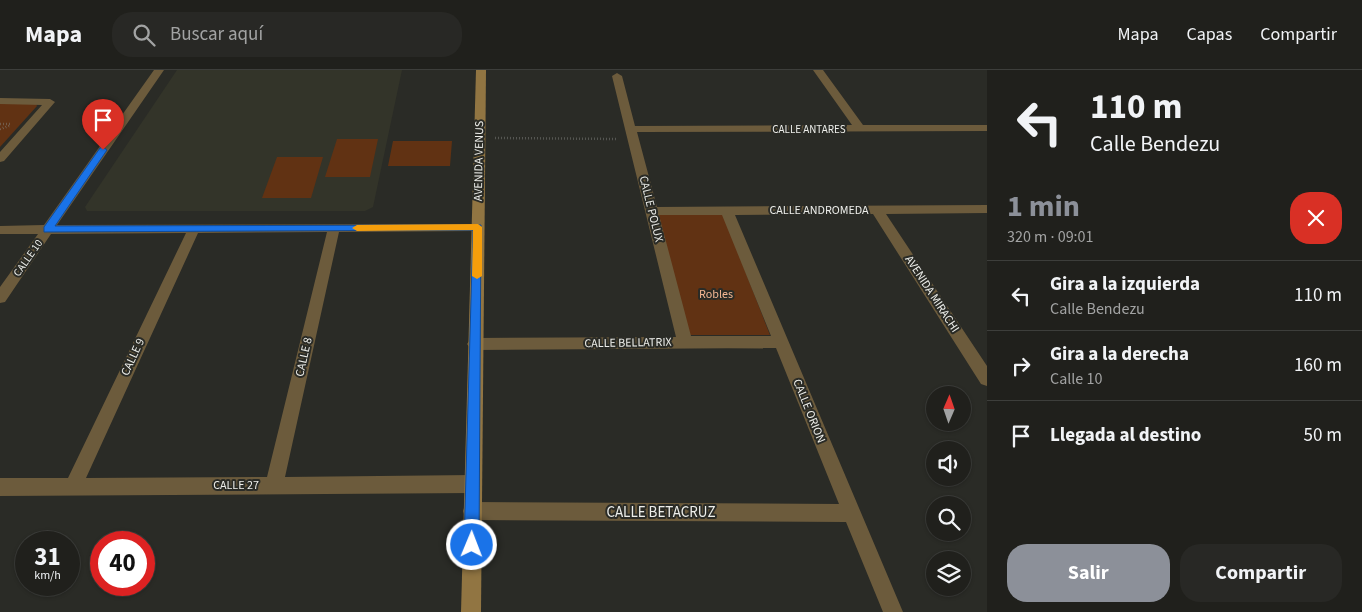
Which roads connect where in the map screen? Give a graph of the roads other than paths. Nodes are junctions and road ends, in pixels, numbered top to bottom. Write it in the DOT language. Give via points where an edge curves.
graph roads {
  1 [pos="159,70"];
  2 [pos="481,70"];
  3 [pos="818,70"];
  4 [pos="617,76"];
  5 [pos="0,101"];
  6 [pos="987,128"];
  7 [pos="860,129"];
  8 [pos="632,134"];
  9 [pos="0,159"];
  10 [pos="987,209"];
  11 [pos="877,210"];
  12 [pos="652,211"];
  13 [pos="726,211"];
  14 [pos="478,227"];
  15 [pos="334,228"];
  16 [pos="194,229"];
  17 [pos="0,230"];
  18 [pos="47,230"];
  19 [pos="0,298"];
  20 [pos="685,342"];
  21 [pos="781,342"];
  22 [pos="475,344"];
  23 [pos="981,359"];
  24 [pos="987,379"];
  25 [pos="473,484"];
  26 [pos="274,485"];
  27 [pos="72,486"];
  28 [pos="0,487"];
  29 [pos="472,511"];
  30 [pos="850,513"];
  31 [pos="470,612"];
  32 [pos="893,612"];
  1 -- 18 [label="street, CALLE 10"];
  2 -- 14 [label="street, AVENIDA VENUS"];
  3 -- 7 [label="street"];
  4 -- 8 [label="street, CALLE POLUX"];
  5 -- 9 [label="street" via="50,102"];
  6 -- 7 [label="street, CALLE ANTARES"];
  7 -- 8 [label="street, CALLE ANTARES"];
  8 -- 12 [label="street, CALLE POLUX"];
  10 -- 11 [label="street, CALLE ANDROMEDA"];
  11 -- 13 [label="street, CALLE ANDROMEDA"];
  11 -- 23 [label="street, AVENIDA MIRACHI"];
  12 -- 13 [label="street, CALLE ANDROMEDA"];
  12 -- 20 [label="street, CALLE POLUX"];
  13 -- 21 [label="street, CALLE ORION"];
  14 -- 15 [label="street"];
  14 -- 22 [label="street, AVENIDA VENUS"];
  15 -- 16 [label="street"];
  15 -- 26 [label="street, CALLE 8"];
  16 -- 18 [label="street"];
  16 -- 27 [label="street, CALLE 9"];
  17 -- 18 [label="street"];
  18 -- 19 [label="street, CALLE 10"];
  20 -- 21 [label="street, CALLE BELLATRIX"];
  20 -- 22 [label="street, CALLE BELLATRIX"];
  21 -- 30 [label="street, CALLE ORION"];
  22 -- 25 [label="street, AVENIDA VENUS"];
  23 -- 24 [label="street, AVENIDA MIRACHI"];
  25 -- 26 [label="street, CALLE 27"];
  25 -- 29 [label="street, AVENIDA VENUS"];
  26 -- 27 [label="street, CALLE 27"];
  27 -- 28 [label="street, CALLE 27"];
  29 -- 30 [label="street, CALLE BETACRUZ"];
  29 -- 31 [label="street, AVENIDA VENUS"];
  30 -- 32 [label="street, CALLE ORION"];
}
